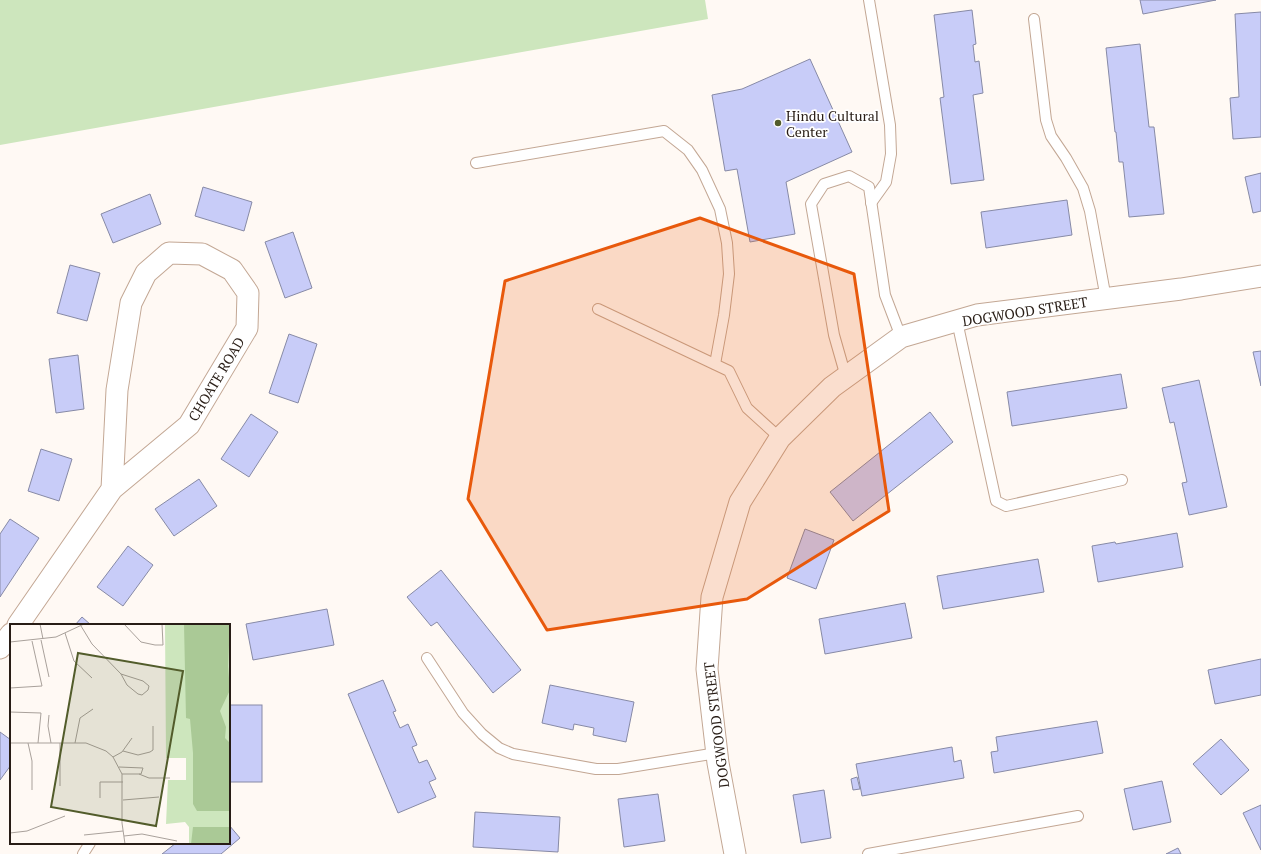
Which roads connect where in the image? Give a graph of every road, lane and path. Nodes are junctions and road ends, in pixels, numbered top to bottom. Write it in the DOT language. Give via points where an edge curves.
graph roads {
  1 [pos="869,0"];
  2 [pos="1034,19"];
  3 [pos="476,163"];
  4 [pos="871,203"];
  5 [pos="1261,276"];
  6 [pos="1106,299"];
  7 [pos="598,308"];
  8 [pos="957,321"];
  9 [pos="901,337"];
  10 [pos="715,364"];
  11 [pos="846,377"];
  12 [pos="780,438"];
  13 [pos="1122,480"];
  14 [pos="112,489"];
  15 [pos="19,624"];
  16 [pos="10,635"];
  17 [pos="0,648"];
  18 [pos="427,658"];
  19 [pos="717,753"];
  20 [pos="1078,816"];
  21 [pos="89,844"];
  22 [pos="83,854"];
  23 [pos="735,854"];
  24 [pos="868,854"];
  1 -- 4 [label="lane" via="890,125 891,154 886,182"];
  2 -- 6 [label="lane" via="1046,120 1051,136 1083,188 1093,223"];
  3 -- 10 [label="lane" via="664,131 688,150 702,170 720,209 727,243 729,274"];
  4 -- 9 [label="lane" via="885,295"];
  4 -- 11 [label="lane" via="869,187 849,176 824,184 811,204 834,335"];
  5 -- 6 [label="street, DOGWOOD STREET"];
  6 -- 8 [label="street, DOGWOOD STREET" via="977,315"];
  7 -- 10 [label="lane"];
  8 -- 9 [label="street, DOGWOOD STREET"];
  8 -- 13 [label="lane" via="996,501 1006,506"];
  9 -- 11 [label="street, DOGWOOD STREET"];
  10 -- 12 [label="lane" via="729,371 747,408"];
  11 -- 12 [label="street, DOGWOOD STREET" via="832,387"];
  12 -- 19 [label="street, DOGWOOD STREET" via="740,502 712,597 707,669"];
  14 -- 14 [label="street, CHOATE ROAD" via="189,425 246,328 248,293 232,270 202,254 169,253 146,273 131,303 117,390"];
  14 -- 15 [label="street, CHOATE ROAD"];
  16 -- 17 [label="street"];
  18 -- 19 [label="lane" via="463,713 498,748 513,754 596,769"];
  19 -- 23 [label="street, DOGWOOD STREET"];
  20 -- 24 [label="lane"];
  21 -- 22 [label="lane"];
}
